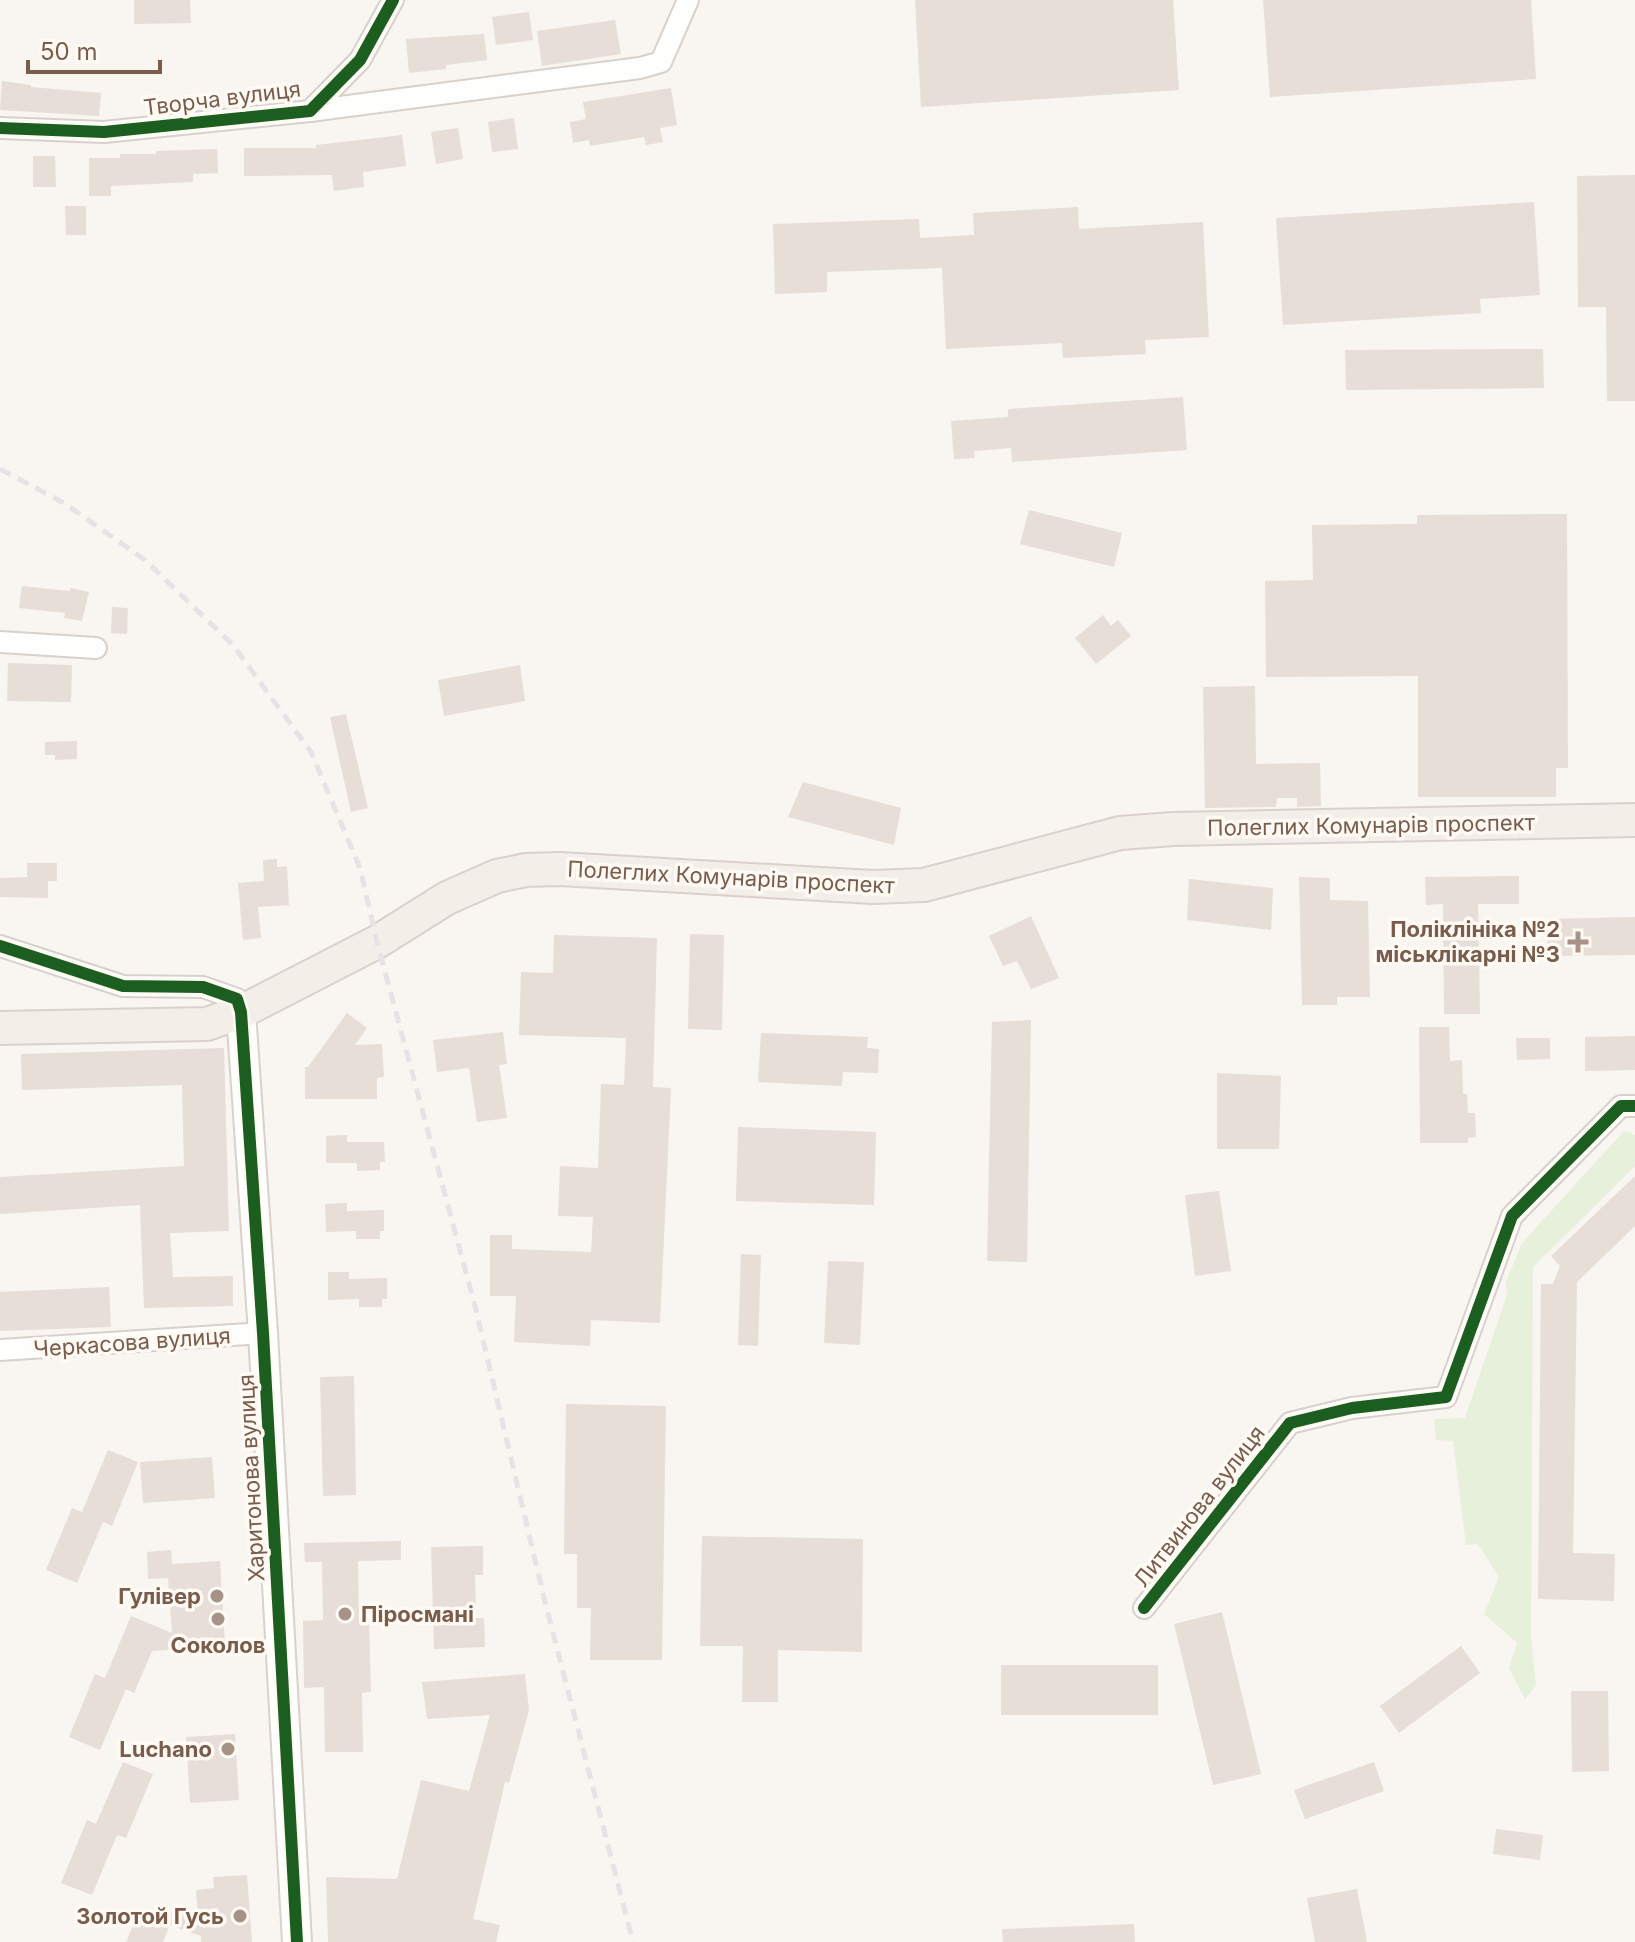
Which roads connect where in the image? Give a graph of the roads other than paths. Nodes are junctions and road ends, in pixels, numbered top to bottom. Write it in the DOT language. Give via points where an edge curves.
graph roads {
  1 [pos="393,0"];
  2 [pos="688,0"];
  3 [pos="310,111"];
  4 [pos="0,128"];
  5 [pos="0,642"];
  6 [pos="96,648"];
  7 [pos="1635,820"];
  8 [pos="0,946"];
  9 [pos="241,1012"];
  10 [pos="0,1028"];
  11 [pos="1635,1106"];
  12 [pos="263,1333"];
  13 [pos="0,1350"];
  14 [pos="1144,1608"];
  15 [pos="297,1942"];
  1 -- 3 [label="street, Творча вулиця" via="360,60"];
  2 -- 3 [label="street" via="661,62"];
  3 -- 4 [label="street, Творча вулиця" via="104,132"];
  5 -- 6 [label="street"];
  7 -- 9 [label="main road, Полеглих Комунарів проспект" via="1120,833 924,885 526,870 497,876 447,898 377,942"];
  8 -- 9 [label="street" via="123,986 203,987 237,999"];
  9 -- 10 [label="main road, Полеглих Комунарів проспект" via="207,1024"];
  9 -- 12 [label="street, Харитонова вулиця"];
  11 -- 14 [label="street, Литвинова вулиця" via="1621,1106 1512,1216 1446,1397 1352,1408 1290,1423"];
  12 -- 13 [label="street, Черкасова вулиця"];
  12 -- 15 [label="street, Харитонова вулиця"];
}
